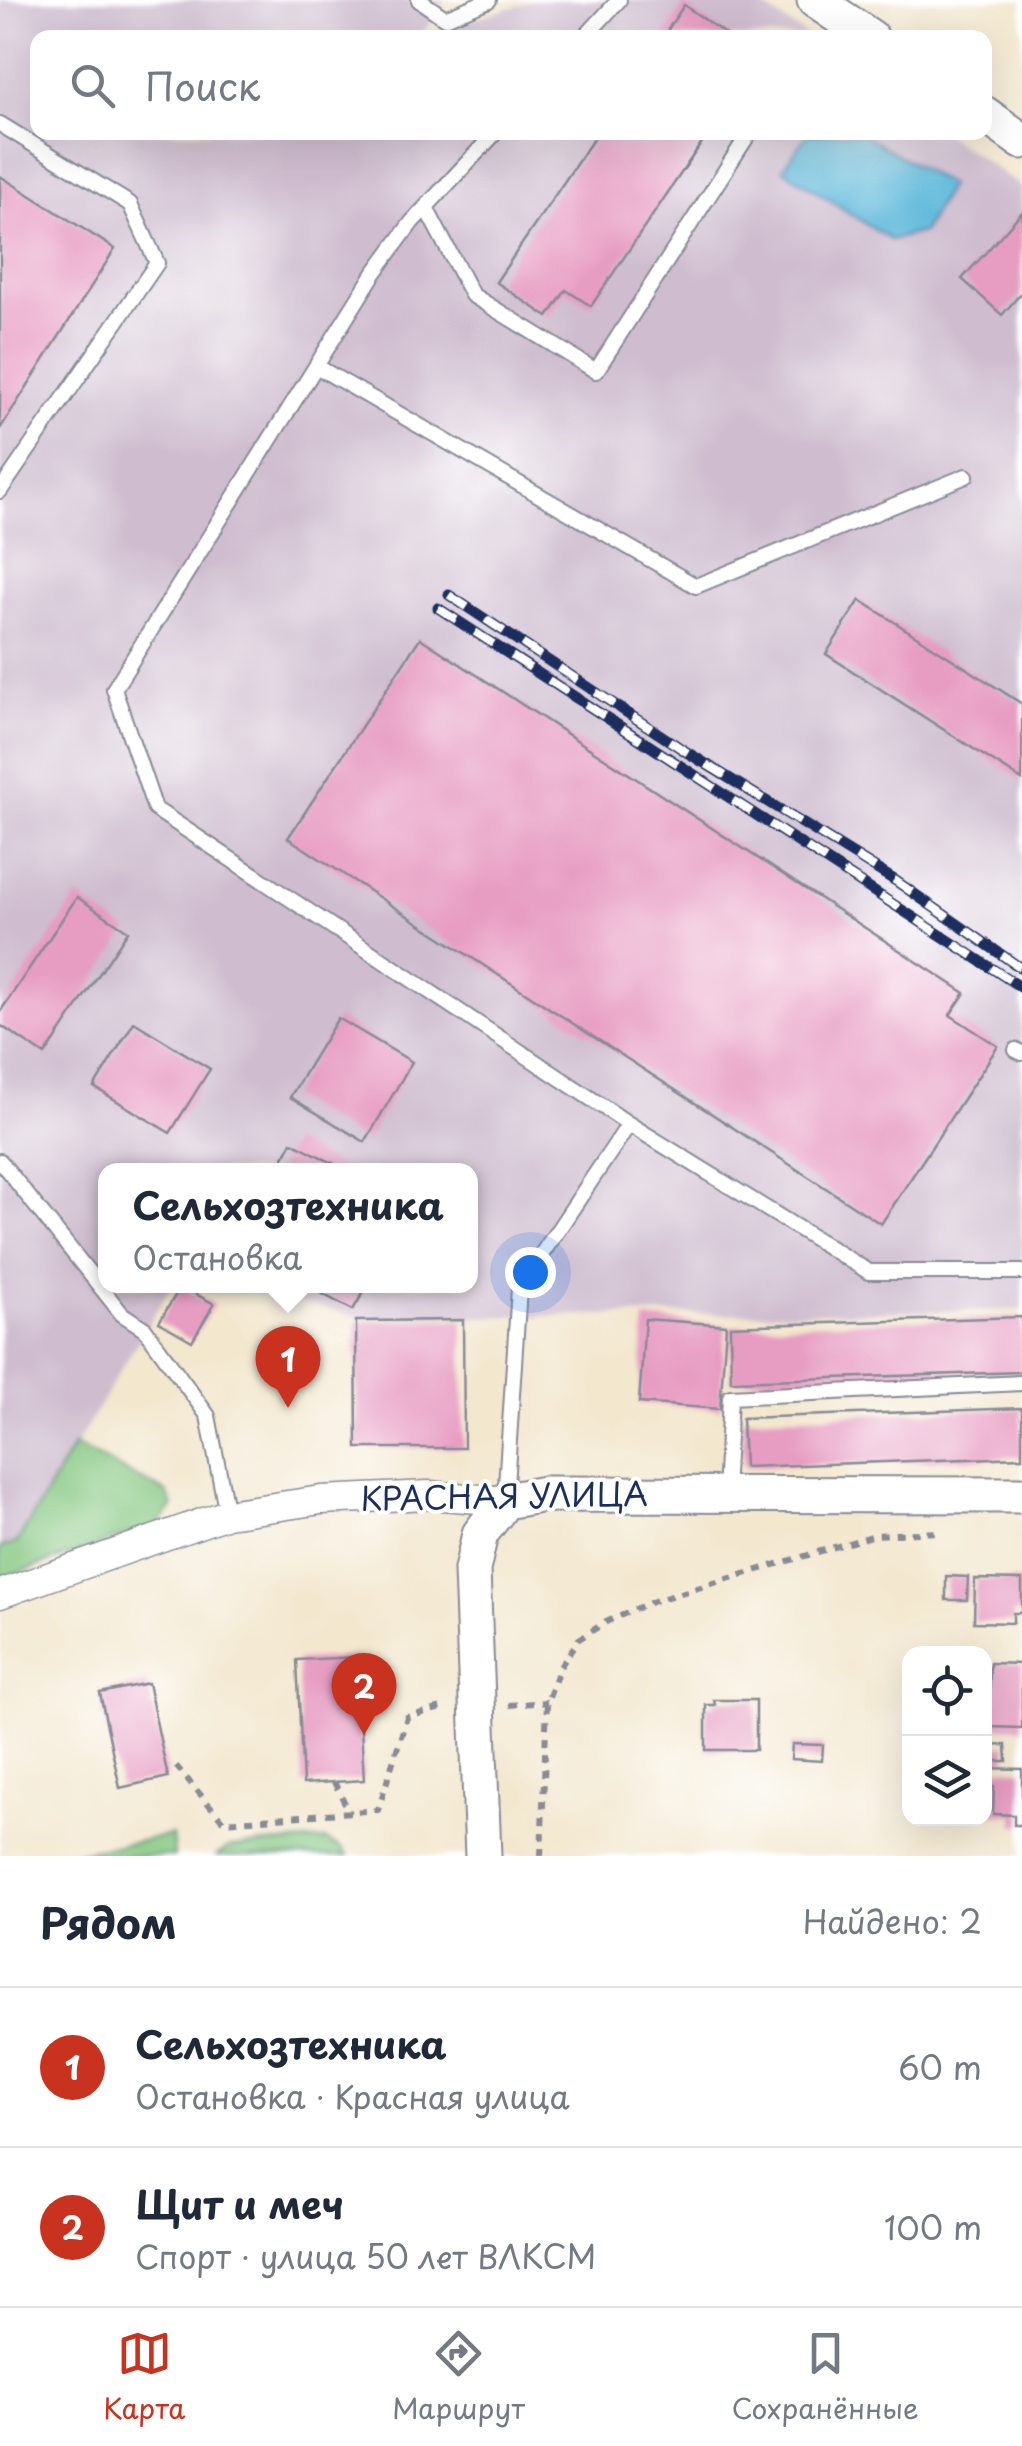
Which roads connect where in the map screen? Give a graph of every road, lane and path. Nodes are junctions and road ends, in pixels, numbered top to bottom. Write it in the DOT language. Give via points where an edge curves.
graph roads {
  1 [pos="418,0"];
  2 [pos="489,0"];
  3 [pos="620,0"];
  4 [pos="815,0"];
  5 [pos="592,30"];
  6 [pos="859,30"];
  7 [pos="992,120"];
  8 [pos="0,124"];
  9 [pos="489,140"];
  10 [pos="745,140"];
  11 [pos="1022,141"];
  12 [pos="426,208"];
  13 [pos="316,366"];
  14 [pos="966,476"];
  15 [pos="0,491"];
  16 [pos="629,1124"];
  17 [pos="0,1161"];
  18 [pos="1022,1272"];
  19 [pos="98,1284"];
  20 [pos="105,1293"];
  21 [pos="1022,1383"];
  22 [pos="724,1496"];
  23 [pos="1022,1496"];
  24 [pos="506,1501"];
  25 [pos="227,1514"];
  26 [pos="948,1531"];
  27 [pos="0,1594"];
  28 [pos="547,1702"];
  29 [pos="476,1707"];
  30 [pos="176,1766"];
  31 [pos="334,1782"];
  32 [pos="350,1813"];
  33 [pos="483,1856"];
  34 [pos="541,1856"];
  1 -- 2 [label="lane" via="445,18"];
  3 -- 5 [label="lane"];
  4 -- 6 [label="street"];
  7 -- 11 [label="street"];
  8 -- 15 [label="lane" via="130,204 157,263"];
  9 -- 12 [label="lane"];
  10 -- 12 [label="lane" via="596,372 472,295"];
  12 -- 13 [label="lane" via="373,275"];
  13 -- 14 [label="lane" via="696,586"];
  13 -- 16 [label="lane" via="114,689 155,810"];
  16 -- 18 [label="lane" via="869,1272"];
  16 -- 24 [label="lane" via="519,1288"];
  17 -- 19 [label="lane"];
  20 -- 25 [label="lane" via="145,1330 208,1416"];
  21 -- 22 [label="lane" via="730,1397"];
  22 -- 23 [label="street, КРАСНАЯ УЛИЦА"];
  22 -- 24 [label="street, КРАСНАЯ УЛИЦА" via="544,1494"];
  24 -- 25 [label="street, КРАСНАЯ УЛИЦА" via="321,1500"];
  24 -- 29 [label="street" via="480,1534 472,1570"];
  25 -- 27 [label="street, КРАСНАЯ УЛИЦА"];
  26 -- 28 [label="path" via="875,1535 654,1601 579,1639"];
  28 -- 29 [label="path"];
  28 -- 34 [label="path"];
  29 -- 32 [label="path" via="439,1707 406,1717 378,1810"];
  29 -- 33 [label="street"];
  30 -- 32 [label="path" via="224,1822"];
  31 -- 32 [label="path"];
}
